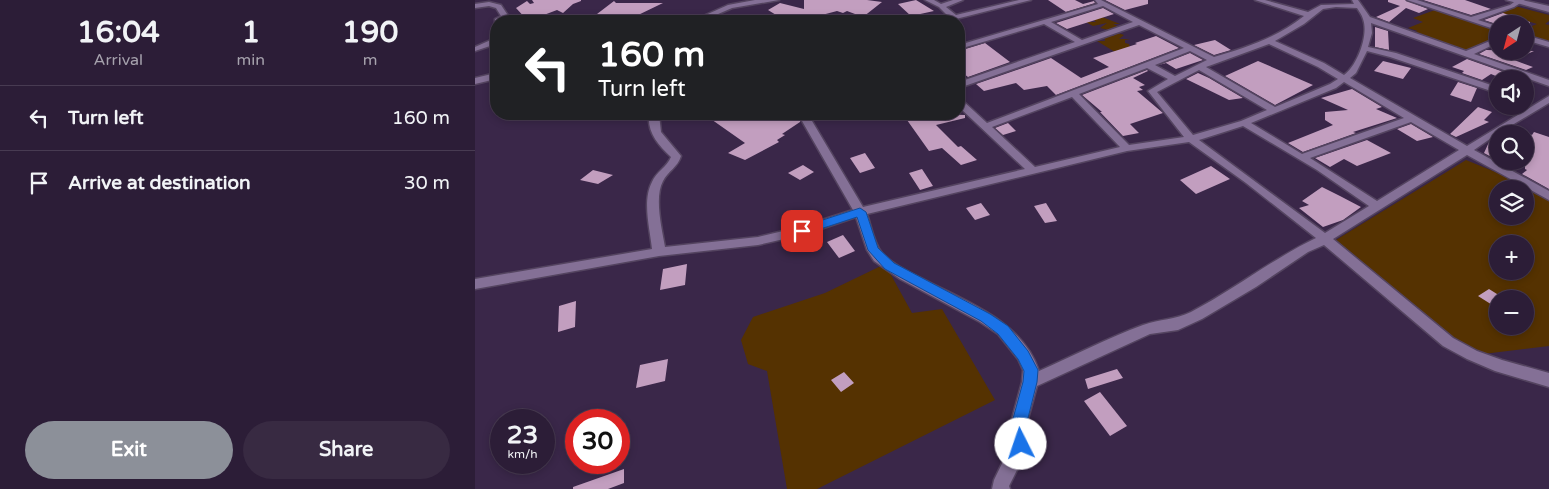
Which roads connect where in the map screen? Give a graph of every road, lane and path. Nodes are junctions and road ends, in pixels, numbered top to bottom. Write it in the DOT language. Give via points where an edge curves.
graph roads {
  1 [pos="776,0"];
  2 [pos="927,0"];
  3 [pos="960,0"];
  4 [pos="1028,0"];
  5 [pos="1095,0"];
  6 [pos="1411,0"];
  7 [pos="1510,0"];
  8 [pos="1264,1"];
  9 [pos="1521,1"];
  10 [pos="1356,3"];
  11 [pos="1104,4"];
  12 [pos="475,6"];
  13 [pos="941,6"];
  14 [pos="1549,9"];
  15 [pos="504,15"];
  16 [pos="709,15"];
  17 [pos="952,15"];
  18 [pos="963,15"];
  19 [pos="1309,15"];
  20 [pos="1367,19"];
  21 [pos="1470,20"];
  22 [pos="1044,21"];
  23 [pos="1140,22"];
  24 [pos="1489,26"];
  25 [pos="1534,40"];
  26 [pos="1269,41"];
  27 [pos="1082,43"];
  28 [pos="1489,44"];
  29 [pos="490,45"];
  30 [pos="965,45"];
  31 [pos="1549,45"];
  32 [pos="1191,48"];
  33 [pos="1364,48"];
  34 [pos="475,50"];
  35 [pos="1467,54"];
  36 [pos="1213,60"];
  37 [pos="1147,64"];
  38 [pos="1199,66"];
  39 [pos="490,78"];
  40 [pos="1173,79"];
  41 [pos="1343,79"];
  42 [pos="475,82"];
  43 [pos="965,83"];
  44 [pos="1549,83"];
  45 [pos="1489,87"];
  46 [pos="1073,93"];
  47 [pos="1549,99"];
  48 [pos="1536,107"];
  49 [pos="965,108"];
  50 [pos="1273,110"];
  51 [pos="1549,113"];
  52 [pos="1413,118"];
  53 [pos="653,120"];
  54 [pos="807,122"];
  55 [pos="1244,123"];
  56 [pos="984,127"];
  57 [pos="1191,139"];
  58 [pos="1127,148"];
  59 [pos="1466,150"];
  60 [pos="1303,157"];
  61 [pos="1032,170"];
  62 [pos="1549,196"];
  63 [pos="1376,206"];
  64 [pos="860,212"];
  65 [pos="1325,239"];
  66 [pos="659,252"];
  67 [pos="475,284"];
  68 [pos="1549,380"];
  69 [pos="1030,382"];
  70 [pos="1001,489"];
  1 -- 16 [label="street" via="730,6"];
  2 -- 13 [label="street"];
  3 -- 13 [label="street"];
  4 -- 18 [label="street"];
  5 -- 11 [label="street"];
  6 -- 21 [label="street"];
  7 -- 9 [label="street"];
  8 -- 19 [label="street"];
  9 -- 14 [label="street"];
  9 -- 21 [label="street"];
  10 -- 19 [label="street" via="1321,7"];
  10 -- 20 [label="street"];
  11 -- 22 [label="street"];
  11 -- 23 [label="street"];
  12 -- 15 [label="street" via="499,6"];
  13 -- 17 [label="street"];
  19 -- 26 [label="street"];
  20 -- 33 [label="street"];
  20 -- 35 [label="street"];
  21 -- 24 [label="street"];
  22 -- 27 [label="street"];
  22 -- 30 [label="street"];
  23 -- 27 [label="street"];
  23 -- 32 [label="street"];
  25 -- 31 [label="street"];
  26 -- 36 [label="street"];
  26 -- 41 [label="street" via="1304,56"];
  27 -- 43 [label="street"];
  28 -- 35 [label="street"];
  29 -- 34 [label="street"];
  32 -- 36 [label="street"];
  32 -- 37 [label="street"];
  33 -- 41 [label="street" via="1352,74"];
  33 -- 45 [label="street" via="1393,54"];
  35 -- 44 [label="street"];
  36 -- 38 [label="street"];
  37 -- 40 [label="street"];
  37 -- 46 [label="street"];
  38 -- 40 [label="street"];
  38 -- 50 [label="street"];
  39 -- 42 [label="street"];
  40 -- 57 [label="street" via="1153,94"];
  41 -- 50 [label="street"];
  41 -- 52 [label="street"];
  46 -- 56 [label="street"];
  46 -- 58 [label="street"];
  47 -- 48 [label="street"];
  48 -- 51 [label="street"];
  48 -- 59 [label="street"];
  49 -- 56 [label="street"];
  50 -- 55 [label="street"];
  52 -- 59 [label="street"];
  52 -- 60 [label="street"];
  53 -- 66 [label="street" via="662,143 676,156 675,163 656,182 653,196"];
  54 -- 64 [label="street"];
  55 -- 57 [label="street"];
  55 -- 60 [label="street"];
  56 -- 61 [label="street"];
  57 -- 58 [label="street"];
  57 -- 65 [label="street"];
  58 -- 61 [label="street"];
  59 -- 62 [label="street"];
  59 -- 63 [label="street"];
  60 -- 63 [label="street"];
  61 -- 64 [label="street"];
  63 -- 65 [label="street"];
  64 -- 66 [label="street" via="758,241"];
  64 -- 69 [label="street" via="879,258 905,276 1003,330 1031,370"];
  65 -- 68 [label="street" via="1448,342 1500,366"];
  65 -- 69 [label="street" via="1304,248 1197,315 1177,324 1148,329"];
  66 -- 67 [label="street"];
  69 -- 70 [label="street" via="1018,426 1021,444"];
}
